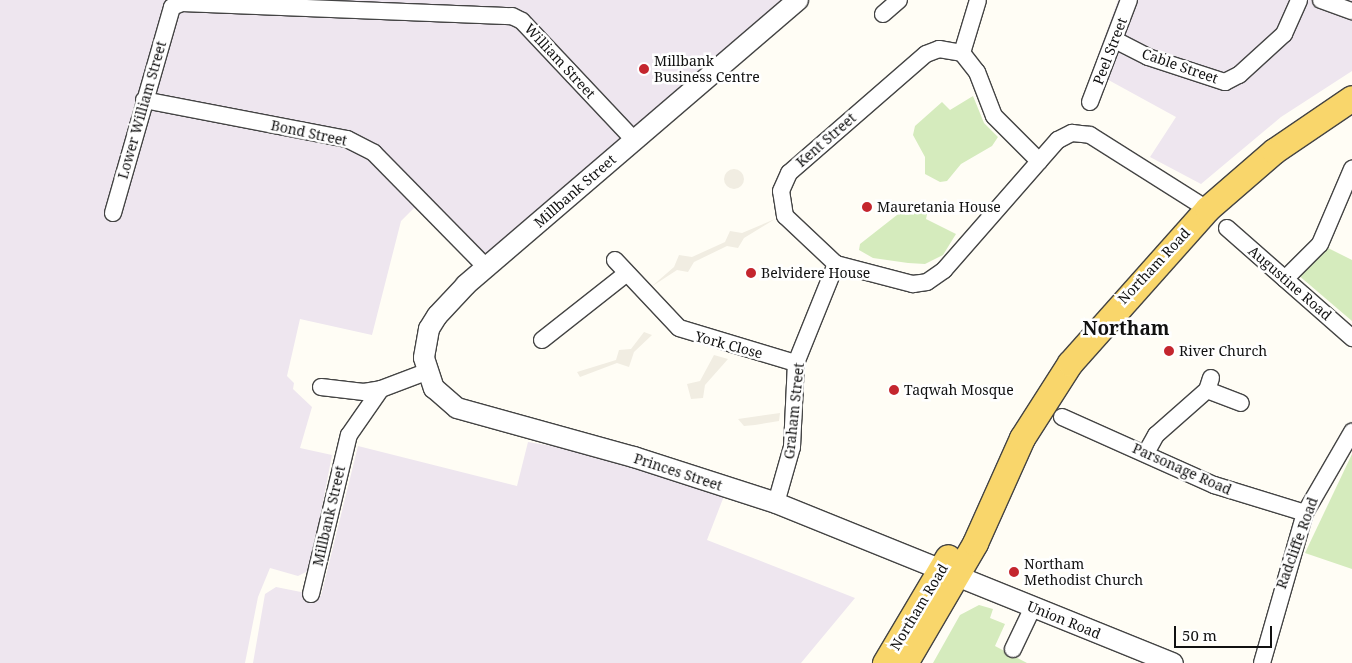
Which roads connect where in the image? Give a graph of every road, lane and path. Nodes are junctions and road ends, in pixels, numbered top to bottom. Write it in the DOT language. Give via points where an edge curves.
graph roads {
  1 [pos="798,0"];
  2 [pos="899,0"];
  3 [pos="978,0"];
  4 [pos="1130,0"];
  5 [pos="1299,0"];
  6 [pos="1321,0"];
  7 [pos="172,6"];
  8 [pos="1352,11"];
  9 [pos="883,14"];
  10 [pos="1115,40"];
  11 [pos="962,53"];
  12 [pos="1352,98"];
  13 [pos="144,100"];
  14 [pos="1090,102"];
  15 [pos="634,140"];
  16 [pos="1039,161"];
  17 [pos="1352,169"];
  18 [pos="1207,209"];
  19 [pos="113,213"];
  20 [pos="1227,228"];
  21 [pos="615,260"];
  22 [pos="836,264"];
  23 [pos="486,268"];
  24 [pos="626,274"];
  25 [pos="1285,279"];
  26 [pos="1352,338"];
  27 [pos="542,340"];
  28 [pos="796,362"];
  29 [pos="426,372"];
  30 [pos="321,387"];
  31 [pos="381,389"];
  32 [pos="1241,403"];
  33 [pos="1062,417"];
  34 [pos="1352,432"];
  35 [pos="1146,453"];
  36 [pos="776,503"];
  37 [pos="1305,513"];
  38 [pos="947,576"];
  39 [pos="311,594"];
  40 [pos="1032,607"];
  41 [pos="1013,649"];
  42 [pos="1143,658"];
  43 [pos="885,663"];
  44 [pos="905,663"];
  45 [pos="1173,663"];
  46 [pos="1262,663"];
  1 -- 15 [label="street, Millbank Street"];
  2 -- 9 [label="street"];
  3 -- 11 [label="street"];
  4 -- 10 [label="street, Peel Street"];
  5 -- 10 [label="street, Cable Street" via="1284,34 1239,76 1225,82 1148,57"];
  6 -- 8 [label="street"];
  7 -- 13 [label="street, Lower William Street"];
  7 -- 15 [label="street, William Street" via="284,6 512,16 522,20"];
  10 -- 14 [label="street, Peel Street"];
  11 -- 16 [label="street" via="977,72 994,116"];
  11 -- 22 [label="street, Kent Street" via="939,49 926,54 789,173 781,191 785,216"];
  12 -- 18 [label="main road, Northam Road" via="1274,151"];
  13 -- 19 [label="street, Lower William Street"];
  13 -- 23 [label="street, Bond Street" via="347,139 374,153"];
  15 -- 23 [label="street, Millbank Street"];
  16 -- 18 [label="street, Kent Street" via="1064,135 1090,135"];
  16 -- 22 [label="street, Kent Street" via="944,270 927,282 904,283"];
  17 -- 25 [label="street" via="1320,244"];
  18 -- 38 [label="main road, Northam Road" via="1070,363 1022,438"];
  20 -- 25 [label="street, Augustine Road"];
  21 -- 24 [label="street, York Close"];
  22 -- 28 [label="street, Graham Street"];
  23 -- 29 [label="street, Millbank Street" via="429,329"];
  24 -- 27 [label="street"];
  24 -- 28 [label="street, York Close" via="685,332"];
  25 -- 26 [label="street, Augustine Road"];
  28 -- 36 [label="street, Graham Street" via="792,447"];
  29 -- 31 [label="street"];
  29 -- 36 [label="street, Princes Street" via="446,403 456,408 634,457"];
  30 -- 31 [label="street" via="364,392"];
  31 -- 39 [label="street, Millbank Street" via="349,435"];
  32 -- 35 [label="street" via="1209,384 1156,435"];
  33 -- 35 [label="street, Parsonage Road"];
  34 -- 37 [label="street, Radcliffe Road"];
  35 -- 37 [label="street, Parsonage Road" via="1246,497"];
  36 -- 38 [label="street, Princes Street"];
  37 -- 46 [label="street, Radcliffe Road"];
  38 -- 40 [label="street, Union Road"];
  38 -- 43 [label="main road, Northam Road"];
  38 -- 44 [label="main road, Northam Road"];
  40 -- 41 [label="street"];
  40 -- 42 [label="street, Union Road"];
  42 -- 45 [label="street, Union Road"];
}
